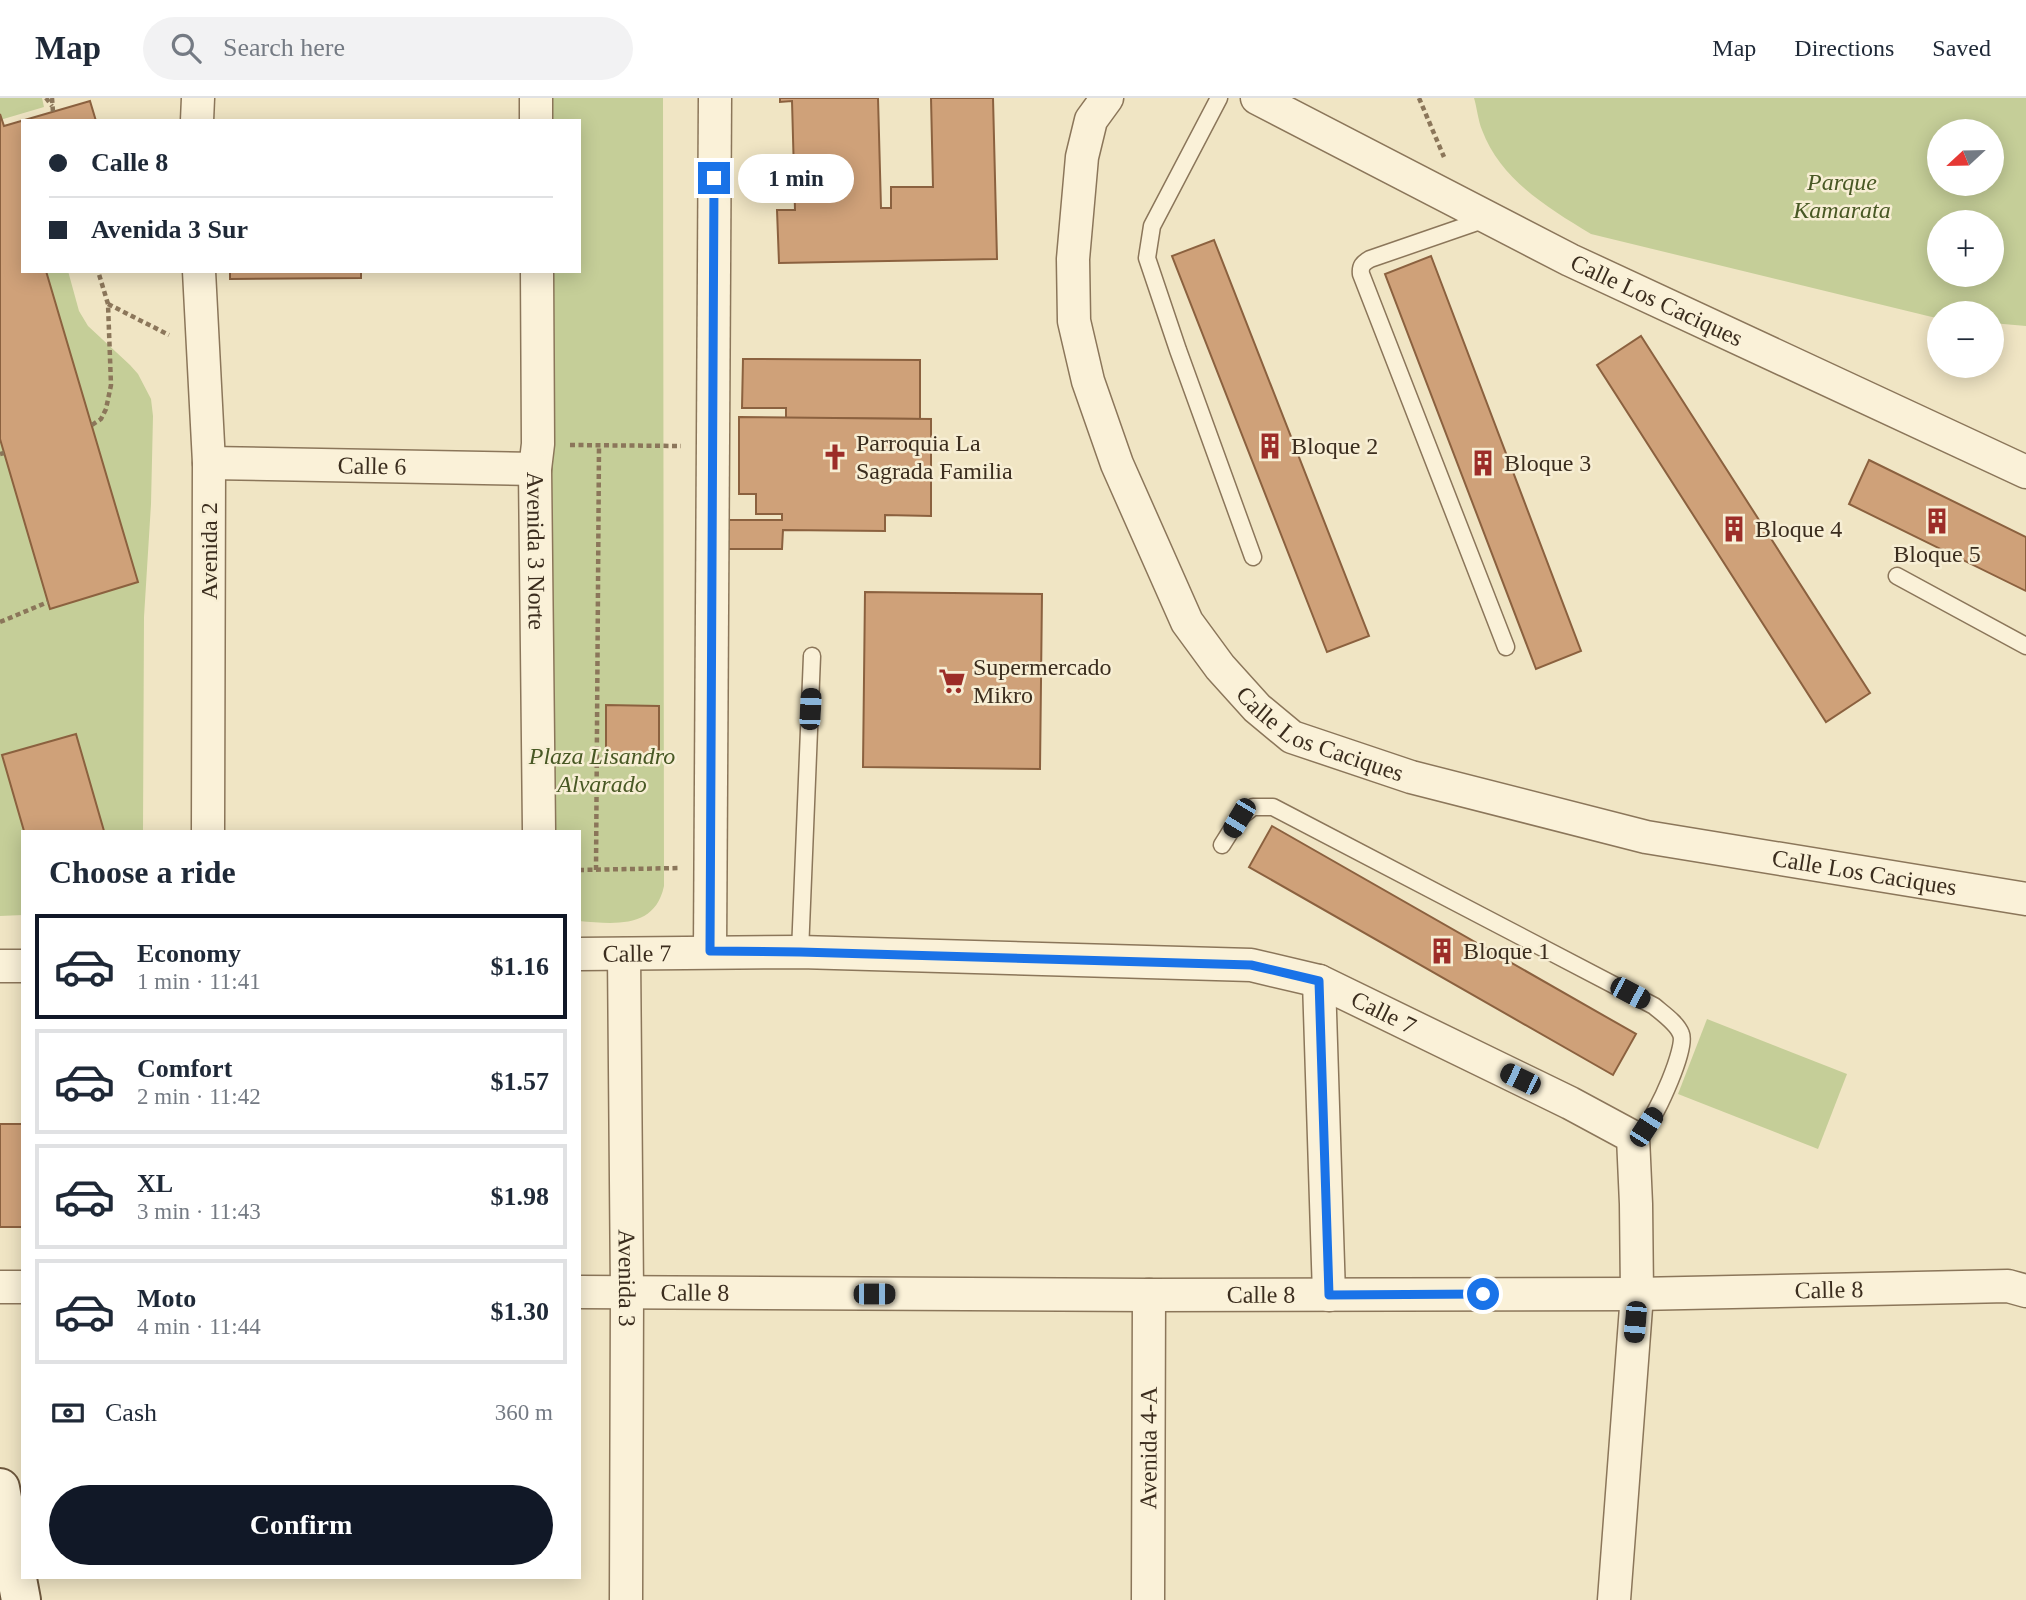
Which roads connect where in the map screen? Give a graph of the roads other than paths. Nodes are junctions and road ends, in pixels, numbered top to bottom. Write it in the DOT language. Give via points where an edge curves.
graph roads {
  1 [pos="198,98"];
  2 [pos="536,98"];
  3 [pos="715,98"];
  4 [pos="1107,98"];
  5 [pos="1219,98"];
  6 [pos="1257,98"];
  7 [pos="197,119"];
  8 [pos="536,119"];
  9 [pos="1475,211"];
  10 [pos="199,273"];
  11 [pos="537,273"];
  12 [pos="537,456"];
  13 [pos="209,463"];
  14 [pos="2026,472"];
  15 [pos="1253,556"];
  16 [pos="1897,576"];
  17 [pos="2026,646"];
  18 [pos="1506,647"];
  19 [pos="812,656"];
  20 [pos="208,830"];
  21 [pos="539,830"];
  22 [pos="1222,845"];
  23 [pos="2026,899"];
  24 [pos="710,951"];
  25 [pos="800,952"];
  26 [pos="581,954"];
  27 [pos="624,954"];
  28 [pos="0,966"];
  29 [pos="21,966"];
  30 [pos="1319,981"];
  31 [pos="1633,1137"];
  32 [pos="0,1287"];
  33 [pos="21,1287"];
  34 [pos="581,1292"];
  35 [pos="2026,1292"];
  36 [pos="627,1293"];
  37 [pos="1637,1294"];
  38 [pos="1149,1295"];
  39 [pos="1329,1295"];
  40 [pos="0,1488"];
  41 [pos="21,1600"];
  42 [pos="626,1600"];
  43 [pos="1148,1600"];
  44 [pos="1614,1600"];
  1 -- 7 [label="street"];
  2 -- 8 [label="street"];
  3 -- 24 [label="street"];
  4 -- 23 [label="street, Calle Los Caciques" via="1091,120 1082,158 1073,259 1074,321 1088,381 1117,464 1187,622 1257,708 1292,737 1411,777 1646,837"];
  5 -- 15 [label="lane" via="1152,226 1147,257"];
  6 -- 9 [label="street, Calle Los Caciques"];
  9 -- 14 [label="street, Calle Los Caciques" via="1570,260"];
  9 -- 18 [label="lane" via="1370,259 1360,268"];
  10 -- 13 [label="street, Avenida 2"];
  11 -- 12 [label="street, Avenida 3 Norte"];
  12 -- 13 [label="street, Calle 6"];
  12 -- 21 [label="street, Avenida 3 Norte"];
  13 -- 20 [label="street, Avenida 2"];
  16 -- 17 [label="lane"];
  19 -- 25 [label="lane"];
  22 -- 31 [label="lane" via="1246,812 1273,807 1654,1006 1681,1034 1682,1050 1658,1107 1646,1127"];
  24 -- 25 [label="street, Calle 7"];
  24 -- 27 [label="street, Calle 7"];
  25 -- 30 [label="street, Calle 7" via="1251,965"];
  26 -- 27 [label="street, Calle 7"];
  27 -- 36 [label="street, Avenida 3"];
  28 -- 29 [label="street"];
  30 -- 31 [label="street, Calle 7"];
  30 -- 39 [label="street"];
  31 -- 37 [label="street"];
  32 -- 33 [label="street"];
  34 -- 36 [label="street, Calle 8"];
  35 -- 37 [label="street, Calle 8" via="2008,1286"];
  36 -- 38 [label="street, Calle 8"];
  36 -- 42 [label="street, Avenida 3"];
  37 -- 39 [label="street, Calle 8"];
  37 -- 44 [label="street"];
  38 -- 39 [label="street, Calle 8"];
  38 -- 43 [label="street, Avenida 4-A"];
  40 -- 41 [label="main road"];
}
